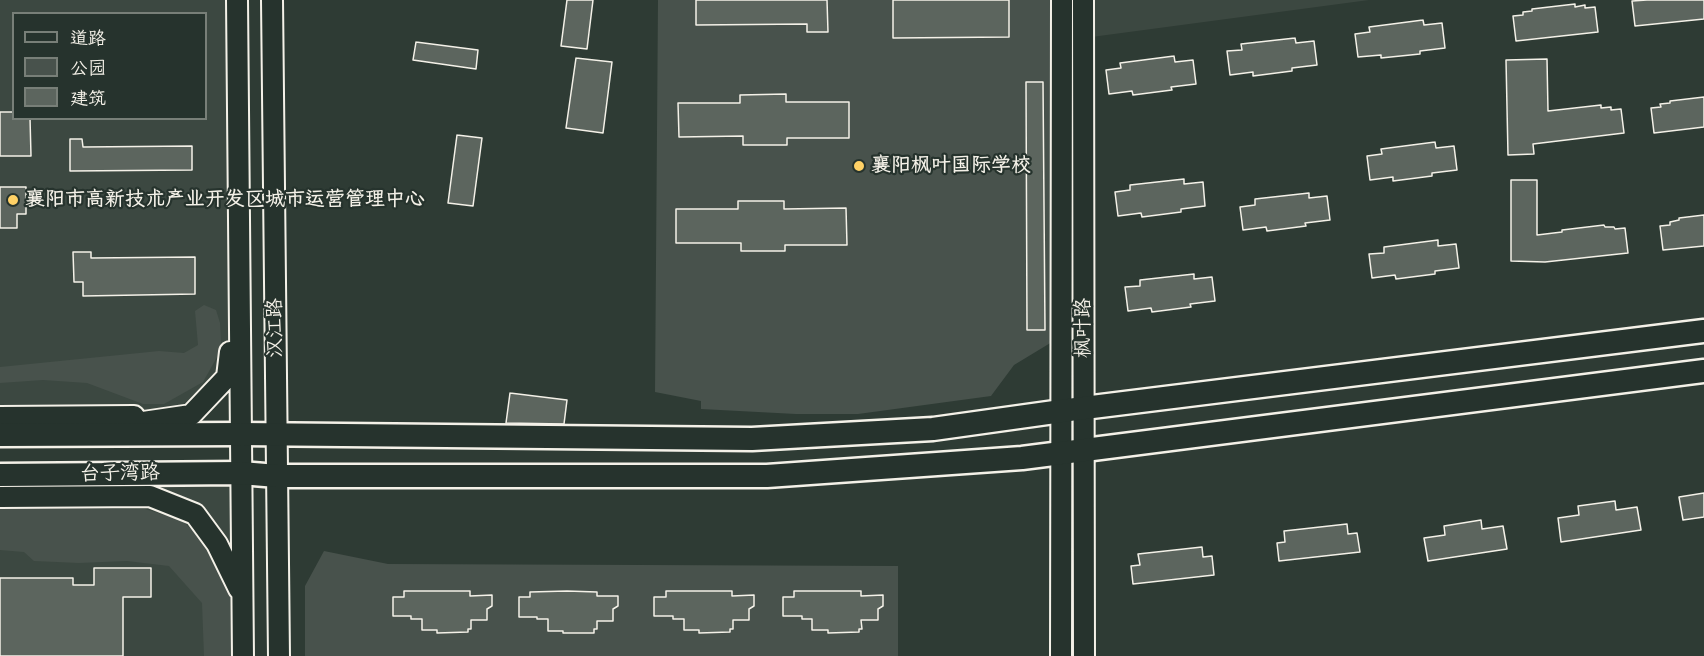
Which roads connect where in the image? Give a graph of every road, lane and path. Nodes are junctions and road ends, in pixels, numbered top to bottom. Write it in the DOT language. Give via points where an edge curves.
graph roads {
  1 [pos="237,0"];
  2 [pos="272,0"];
  3 [pos="1062,0"];
  4 [pos="1083,0"];
  5 [pos="239,284"];
  6 [pos="1704,331"];
  7 [pos="1704,371"];
  8 [pos="1084,408"];
  9 [pos="1061,411"];
  10 [pos="0,429"];
  11 [pos="240,434"];
  12 [pos="277,435"];
  13 [pos="1084,450"];
  14 [pos="1061,452"];
  15 [pos="241,473"];
  16 [pos="0,475"];
  17 [pos="277,476"];
  18 [pos="0,497"];
  19 [pos="242,594"];
  20 [pos="243,656"];
  21 [pos="279,656"];
  22 [pos="1061,656"];
  23 [pos="1084,656"];
  1 -- 5 [label="street, 汉江路"];
  2 -- 12 [label="street, 汉江路"];
  3 -- 9 [label="street, 枫叶路"];
  4 -- 8 [label="street, 枫叶路"];
  5 -- 10 [label="street" via="227,377 191,415 126,425"];
  5 -- 11 [label="street, 汉江路"];
  6 -- 8 [label="main road, 台子湾路"];
  7 -- 13 [label="main road, 台子湾路"];
  8 -- 9 [label="main road, 台子湾路"];
  8 -- 13 [label="street, 枫叶路"];
  9 -- 12 [label="main road, 台子湾路" via="933,429 752,439"];
  9 -- 14 [label="street, 枫叶路"];
  10 -- 11 [label="main road, 台子湾路"];
  11 -- 12 [label="main road, 台子湾路"];
  11 -- 15 [label="street, 汉江路"];
  12 -- 17 [label="street, 汉江路"];
  13 -- 14 [label="main road, 台子湾路"];
  13 -- 23 [label="street, 枫叶路"];
  14 -- 17 [label="main road, 台子湾路" via="767,476"];
  14 -- 22 [label="street, 枫叶路"];
  15 -- 16 [label="main road, 台子湾路"];
  15 -- 17 [label="main road, 台子湾路"];
  15 -- 19 [label="street, 汉江路"];
  17 -- 21 [label="street, 汉江路"];
  18 -- 19 [label="street" via="150,496 195,514 217,544"];
  19 -- 20 [label="street, 汉江路"];
}
